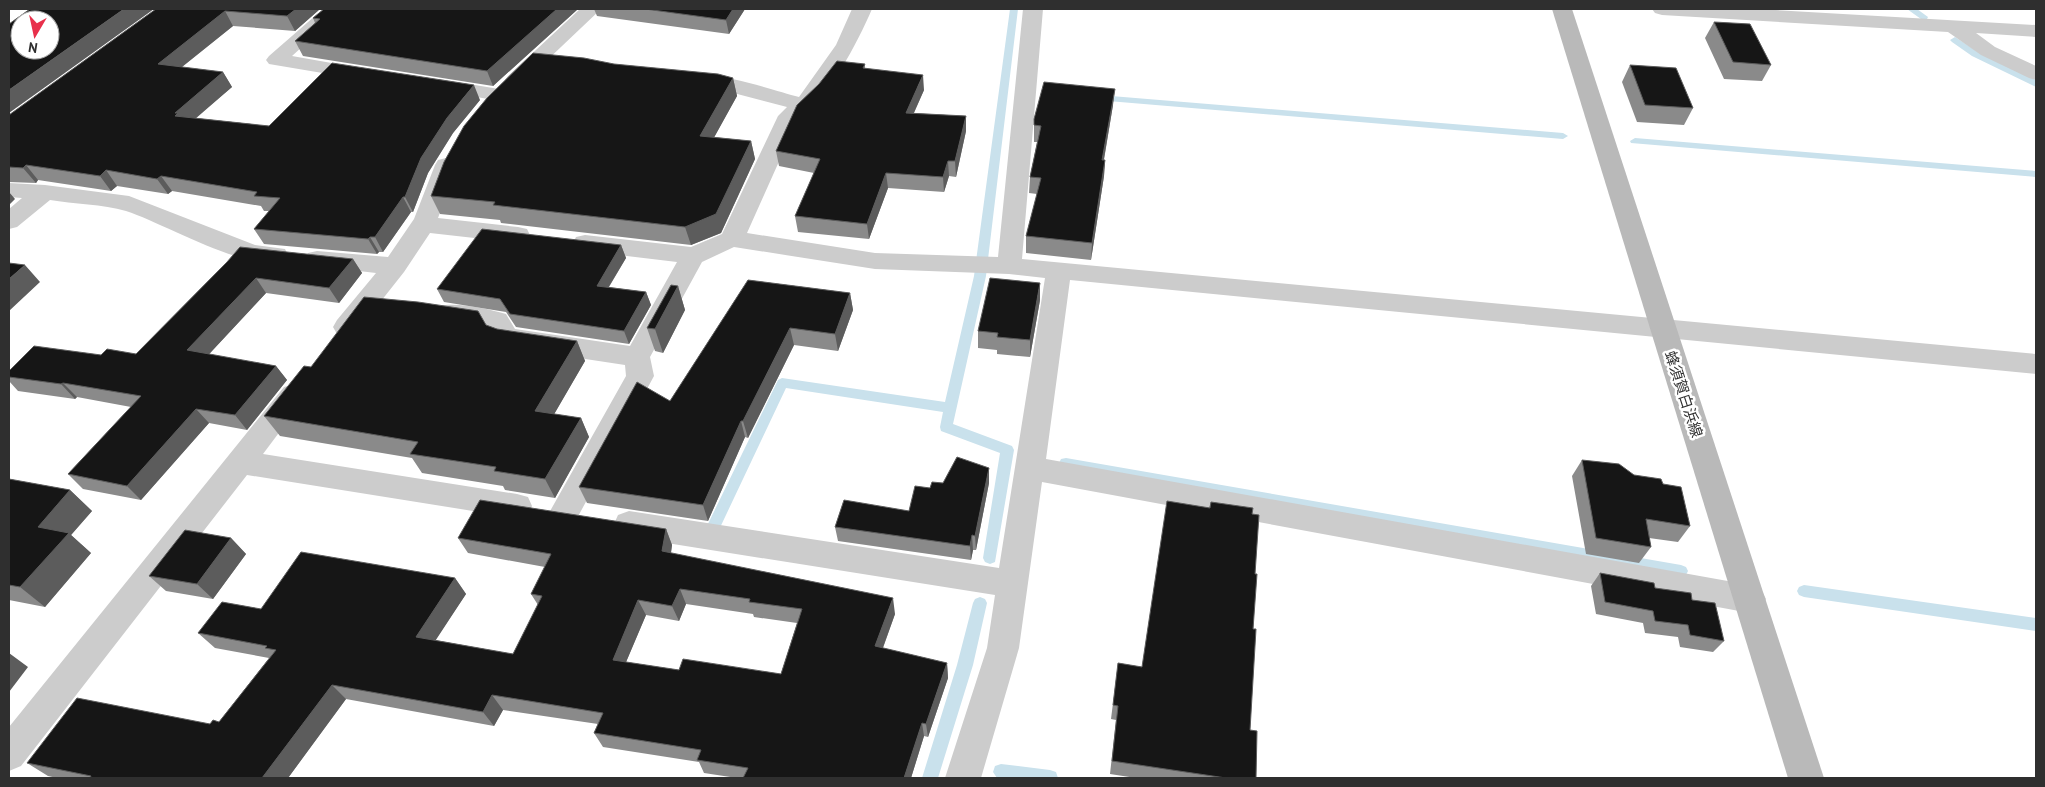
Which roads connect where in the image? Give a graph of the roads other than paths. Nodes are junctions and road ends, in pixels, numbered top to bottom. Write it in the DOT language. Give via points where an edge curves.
graph roads {
  1 [pos="334,9"];
  2 [pos="591,9"];
  3 [pos="862,9"];
  4 [pos="1034,9"];
  5 [pos="1562,9"];
  6 [pos="1662,9"];
  7 [pos="1924,9"];
  8 [pos="1953,18"];
  9 [pos="2036,31"];
  10 [pos="539,57"];
  11 [pos="566,63"];
  12 [pos="2036,74"];
  13 [pos="382,76"];
  14 [pos="676,79"];
  15 [pos="421,83"];
  16 [pos="499,95"];
  17 [pos="804,105"];
  18 [pos="481,117"];
  19 [pos="458,146"];
  20 [pos="9,190"];
  21 [pos="45,192"];
  22 [pos="9,221"];
  23 [pos="423,224"];
  24 [pos="539,238"];
  25 [pos="732,239"];
  26 [pos="568,241"];
  27 [pos="693,256"];
  28 [pos="992,265"];
  29 [pos="395,266"];
  30 [pos="1059,271"];
  31 [pos="423,309"];
  32 [pos="1663,327"];
  33 [pos="328,351"];
  34 [pos="637,357"];
  35 [pos="2036,364"];
  36 [pos="310,374"];
  37 [pos="240,462"];
  38 [pos="1031,468"];
  39 [pos="564,513"];
  40 [pos="1013,584"];
  41 [pos="1750,600"];
  42 [pos="9,754"];
  43 [pos="963,778"];
  44 [pos="1806,778"];
  1 -- 13 [label="street" via="276,60"];
  2 -- 10 [label="street"];
  3 -- 17 [label="street" via="846,45"];
  4 -- 28 [label="street"];
  5 -- 32 [label="main road, 蜂須賀白浜線"];
  6 -- 8 [label="street"];
  7 -- 8 [label="street"];
  8 -- 9 [label="street"];
  8 -- 12 [label="street" via="1988,51"];
  10 -- 11 [label="street"];
  10 -- 16 [label="street"];
  14 -- 17 [label="street" via="723,84"];
  15 -- 16 [label="street"];
  16 -- 18 [label="street"];
  17 -- 25 [label="street" via="789,116"];
  19 -- 23 [label="street" via="441,174"];
  20 -- 21 [label="street"];
  21 -- 22 [label="street"];
  21 -- 29 [label="street" via="130,204 252,253"];
  23 -- 24 [label="street"];
  23 -- 29 [label="street"];
  25 -- 27 [label="street"];
  25 -- 28 [label="street" via="875,262"];
  26 -- 27 [label="street"];
  27 -- 34 [label="street"];
  28 -- 30 [label="street"];
  29 -- 33 [label="street" via="381,303"];
  30 -- 32 [label="street"];
  30 -- 38 [label="street"];
  31 -- 34 [label="street" via="497,321 507,337"];
  32 -- 35 [label="street"];
  32 -- 41 [label="main road, 蜂須賀白浜線"];
  34 -- 39 [label="street" via="640,376"];
  36 -- 37 [label="street"];
  37 -- 39 [label="street"];
  37 -- 42 [label="street"];
  38 -- 40 [label="street"];
  38 -- 41 [label="street"];
  39 -- 40 [label="street"];
  40 -- 43 [label="street" via="1002,648"];
  41 -- 44 [label="main road, 蜂須賀白浜線"];
}
